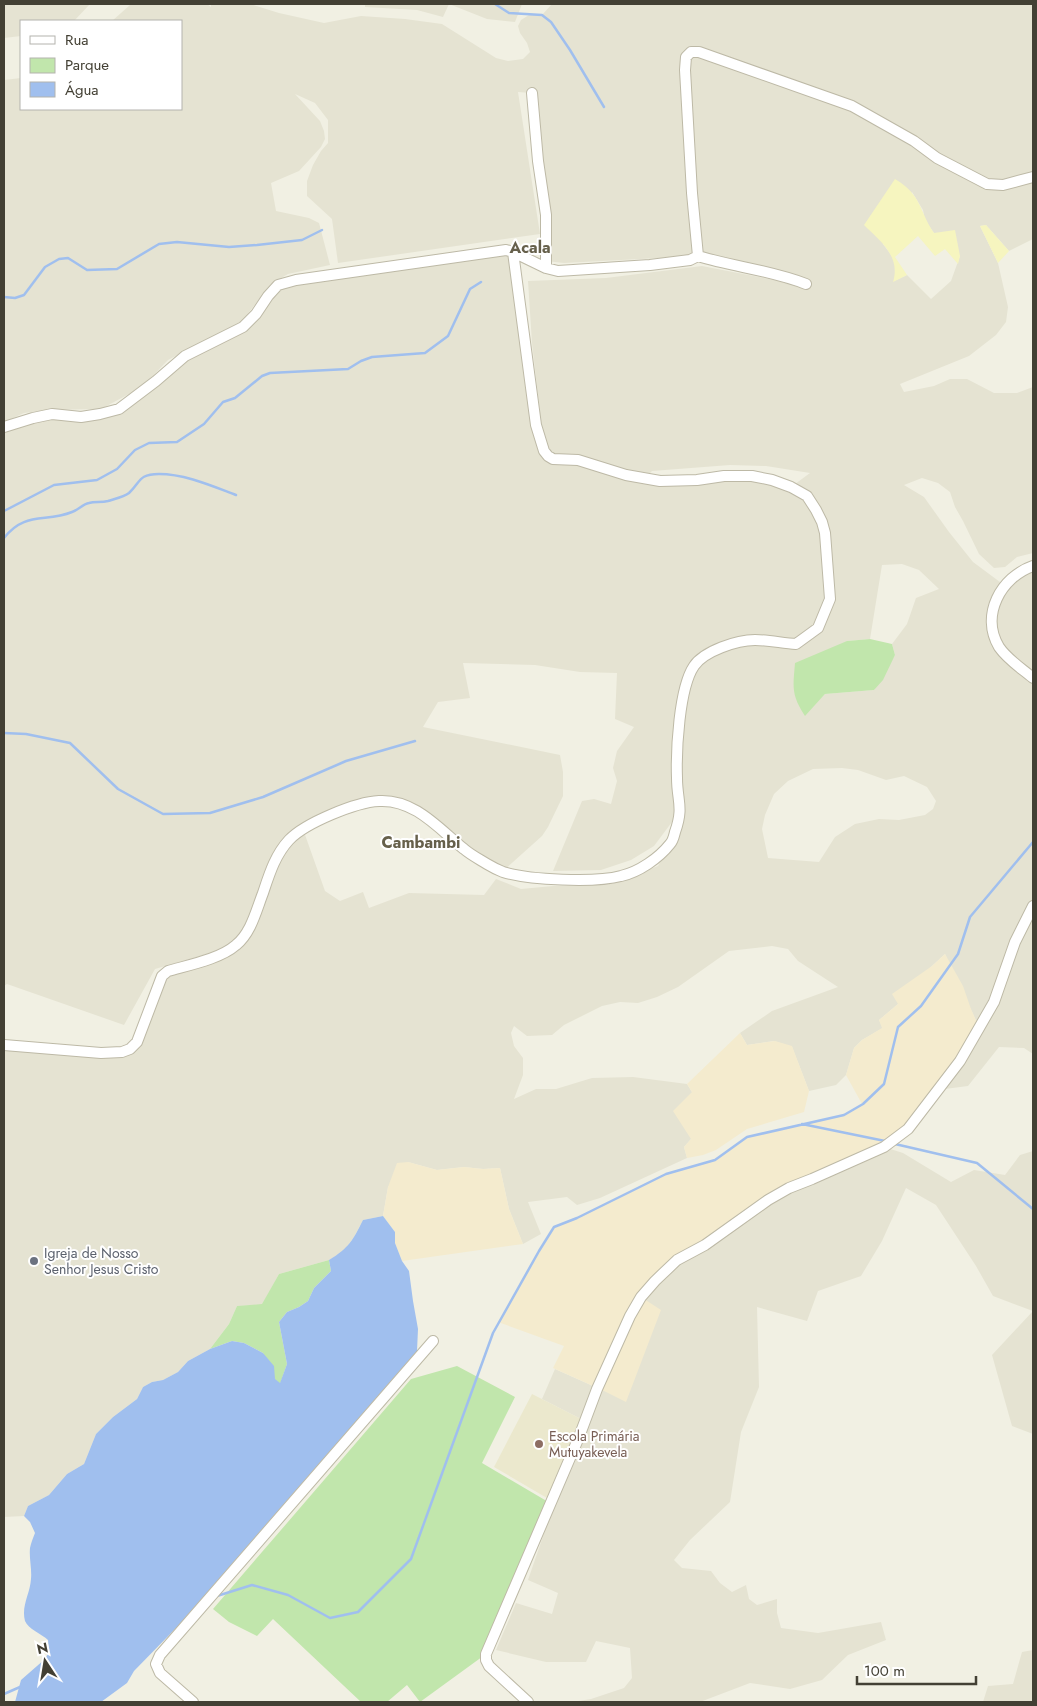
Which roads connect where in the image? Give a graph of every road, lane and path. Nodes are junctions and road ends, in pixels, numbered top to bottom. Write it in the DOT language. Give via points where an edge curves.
graph roads {
  1 [pos="532,93"];
  2 [pos="1033,177"];
  3 [pos="513,252"];
  4 [pos="698,256"];
  5 [pos="546,268"];
  6 [pos="806,284"];
  7 [pos="4,427"];
  8 [pos="1033,566"];
  9 [pos="1033,678"];
  10 [pos="1033,906"];
  11 [pos="4,1045"];
  12 [pos="434,1341"];
  13 [pos="193,1702"];
  14 [pos="528,1702"];
  1 -- 5 [label="street" via="546,215"];
  2 -- 4 [label="street" via="1003,185 987,184 937,158 852,106 691,52 686,57 684,70"];
  3 -- 5 [label="street"];
  3 -- 7 [label="street" via="487,252 278,285 243,328 185,356 119,408 81,416 52,414"];
  3 -- 11 [label="street" via="536,425 548,456 578,460 626,475 660,481 752,476 772,480 807,496 822,522 827,558 830,599 818,628 796,644 754,640 718,648 694,665 686,685 680,731 677,781 680,818 671,843 642,867 622,876 600,879 534,877 502,872 466,851 418,811 406,805 381,801 352,806 303,829 289,840 273,865 250,926 237,945 162,976 137,1042 130,1049 101,1053"];
  4 -- 5 [label="street" via="690,260 632,267 558,271"];
  4 -- 6 [label="street" via="766,271"];
  8 -- 9 [label="street" via="1004,586 993,606 993,629 998,645 1008,659"];
  10 -- 14 [label="street" via="1015,942 994,1002 960,1061 908,1129 884,1147 768,1200 677,1260 641,1297 597,1389 486,1654 489,1666"];
  12 -- 13 [label="street" via="160,1656 156,1664 160,1673"];
}
